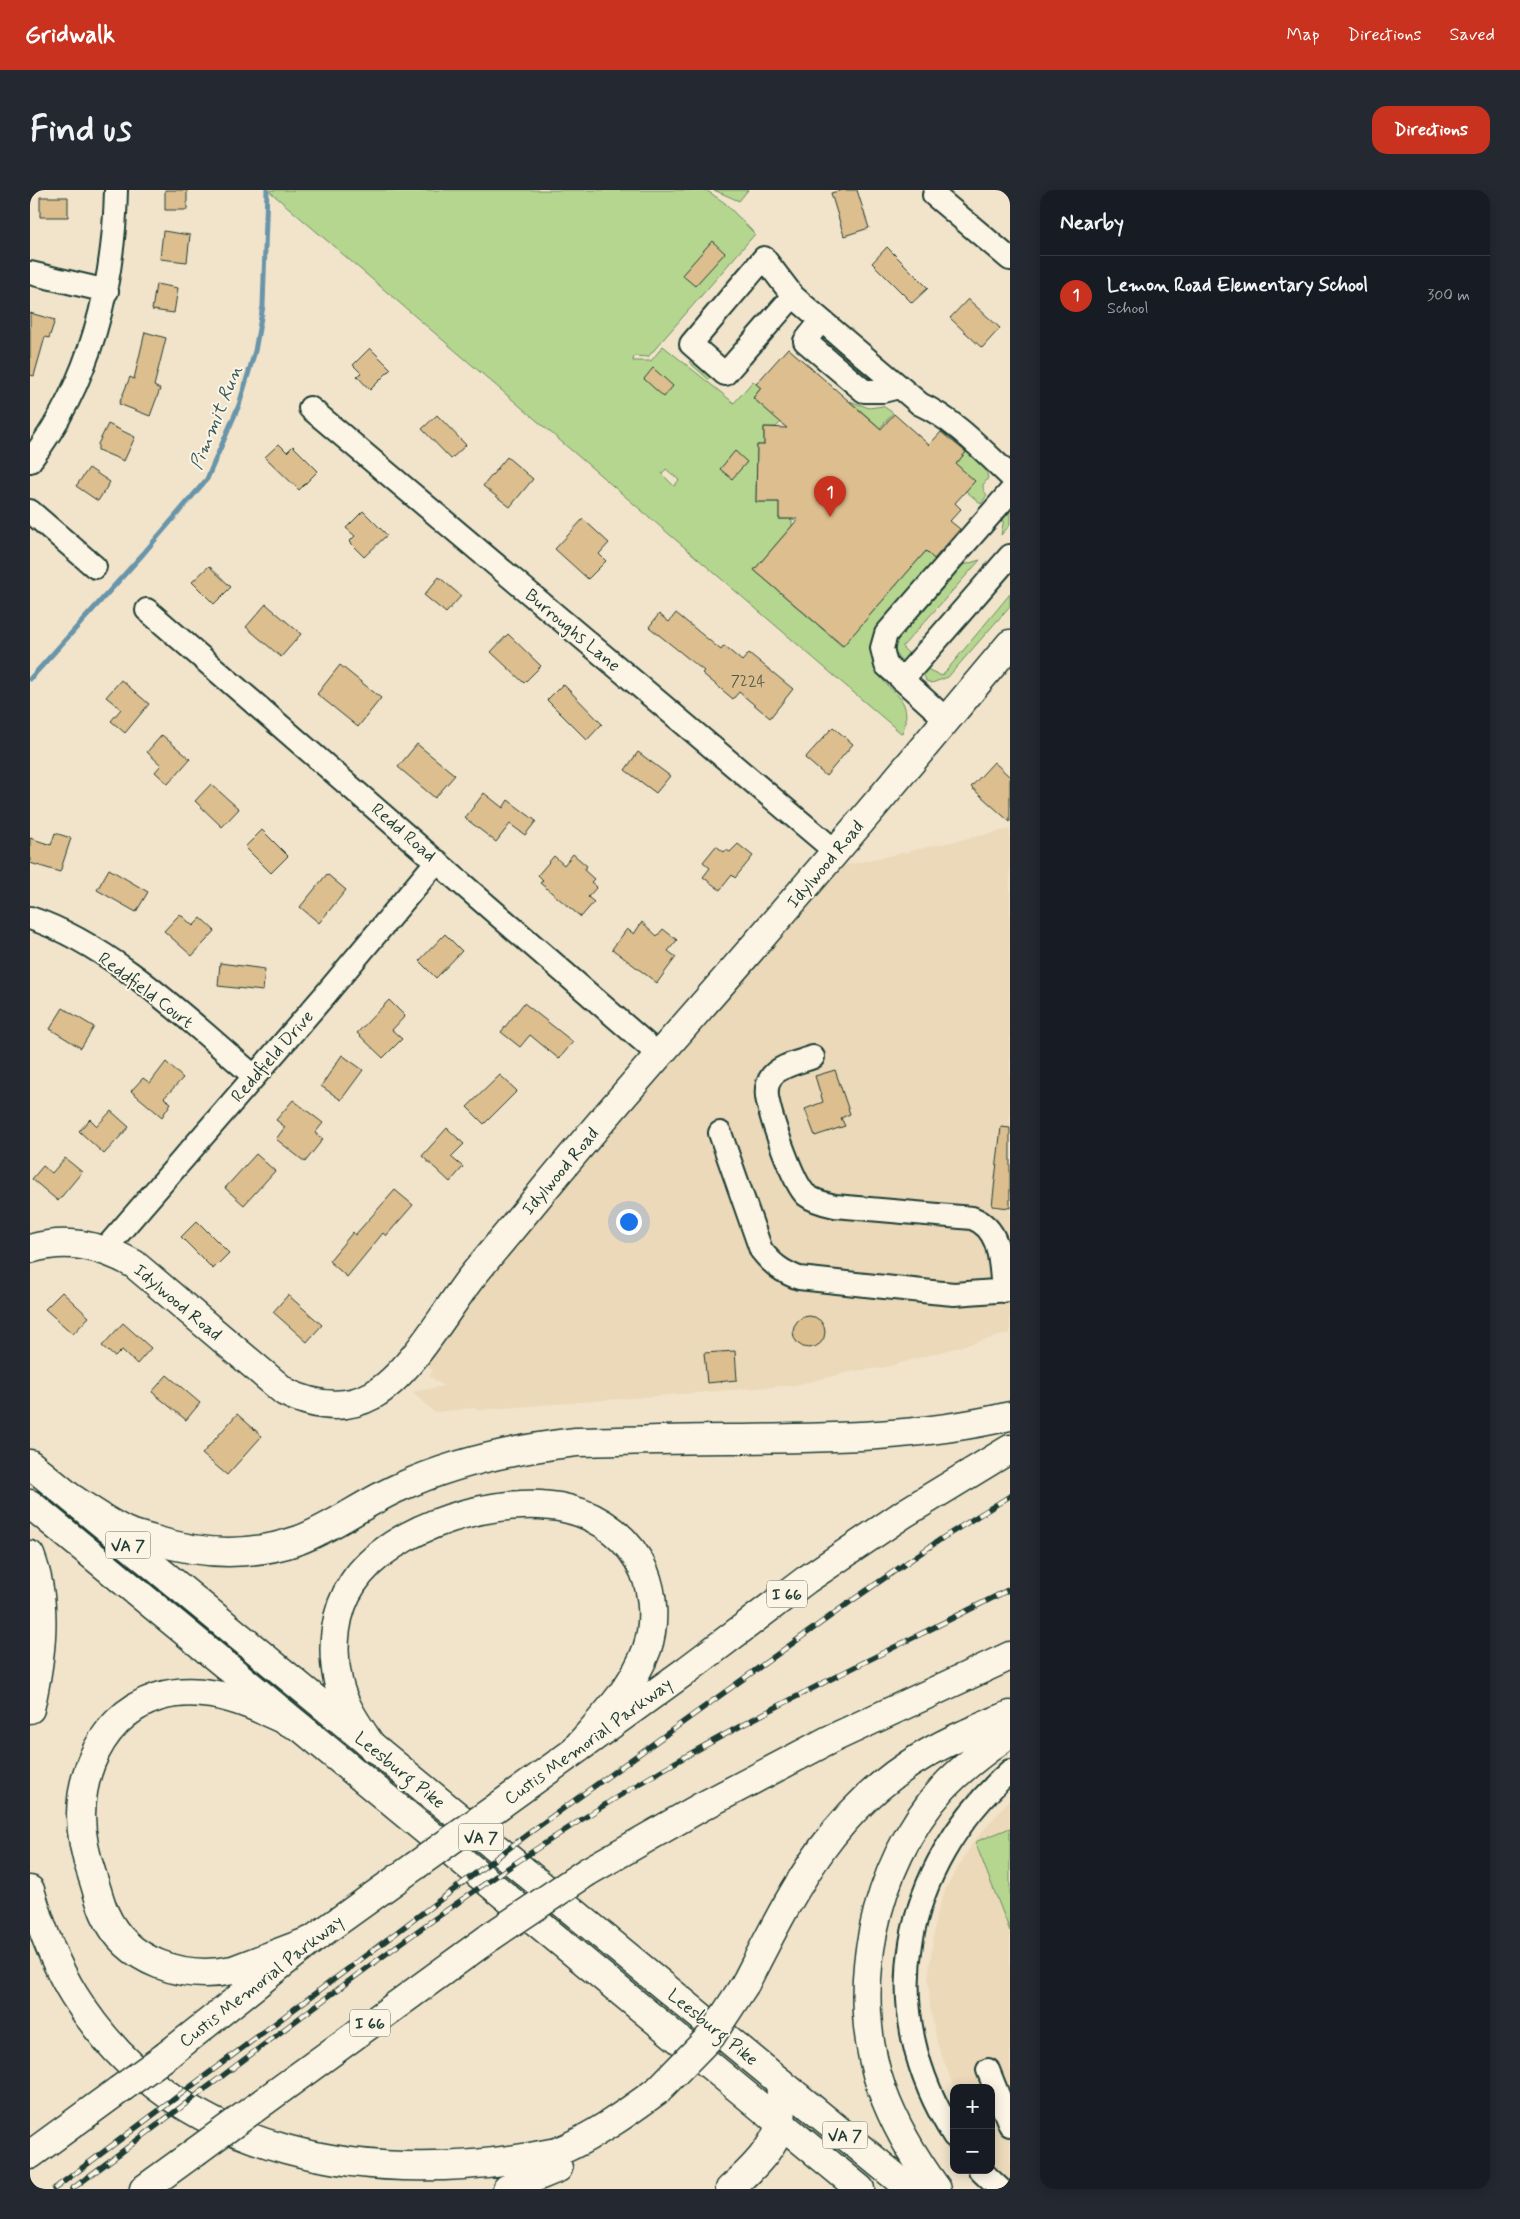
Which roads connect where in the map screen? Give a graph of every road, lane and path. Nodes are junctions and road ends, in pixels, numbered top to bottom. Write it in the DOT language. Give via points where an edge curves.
graph roads {
  1 [pos="116,190"];
  2 [pos="934,195"];
  3 [pos="1010,259"];
  4 [pos="30,273"];
  5 [pos="106,291"];
  6 [pos="793,296"];
  7 [pos="310,408"];
  8 [pos="30,461"];
  9 [pos="1010,476"];
  10 [pos="1010,492"];
  11 [pos="30,511"];
  12 [pos="1010,556"];
  13 [pos="95,567"];
  14 [pos="147,610"];
  15 [pos="1010,644"];
  16 [pos="902,680"];
  17 [pos="947,720"];
  18 [pos="835,851"];
  19 [pos="437,861"];
  20 [pos="30,918"];
  21 [pos="659,1055"];
  22 [pos="814,1057"];
  23 [pos="254,1076"];
  24 [pos="720,1133"];
  25 [pos="30,1249"];
  26 [pos="105,1249"];
  27 [pos="1007,1290"];
  28 [pos="1010,1416"];
  29 [pos="1010,1449"];
  30 [pos="30,1464"];
  31 [pos="72,1500"];
  32 [pos="30,1504"];
  33 [pos="30,1555"];
  34 [pos="1010,1656"];
  35 [pos="30,1709"];
  36 [pos="1010,1715"];
  37 [pos="300,1727"];
  38 [pos="1010,1733"];
  39 [pos="373,1748"];
  40 [pos="572,1753"];
  41 [pos="1010,1771"];
  42 [pos="30,1890"];
  43 [pos="312,1940"];
  44 [pos="988,2070"];
  45 [pos="780,2082"];
  46 [pos="647,2098"];
  47 [pos="781,2122"];
  48 [pos="1010,2125"];
  49 [pos="950,2129"];
  50 [pos="30,2155"];
  51 [pos="984,2174"];
  52 [pos="144,2189"];
  53 [pos="507,2189"];
  54 [pos="730,2189"];
  55 [pos="860,2189"];
  56 [pos="910,2189"];
  57 [pos="938,2189"];
  58 [pos="1000,2189"];
  1 -- 5 [label="street"];
  2 -- 3 [label="street"];
  4 -- 5 [label="street"];
  5 -- 8 [label="street" via="90,348 76,382 58,418"];
  6 -- 6 [label="street" via="764,258 691,344 725,374"];
  6 -- 9 [label="street" via="821,321 805,341 864,391 899,387 920,404 938,412"];
  7 -- 18 [label="street, Burroughs Lane"];
  10 -- 16 [label="street" via="886,634 882,648 886,665"];
  11 -- 13 [label="street"];
  12 -- 16 [label="street"];
  14 -- 19 [label="street, Redd Road"];
  15 -- 17 [label="main road, Idylwood Road"];
  16 -- 17 [label="street"];
  17 -- 18 [label="main road, Idylwood Road"];
  18 -- 21 [label="main road, Idylwood Road"];
  19 -- 21 [label="street, Redd Road"];
  19 -- 23 [label="street, Reddfield Drive"];
  20 -- 23 [label="street, Reddfield Court" via="72,936 103,955 154,992"];
  21 -- 26 [label="main road, Idylwood Road" via="476,1272 411,1359 388,1384 358,1402 320,1405 286,1392 134,1264"];
  22 -- 27 [label="street" via="778,1071 768,1083 767,1092 788,1160 801,1188 816,1200 835,1206 982,1221 989,1228 998,1250"];
  23 -- 26 [label="street, Reddfield Drive"];
  24 -- 27 [label="street" via="761,1250 784,1272 799,1278 954,1294"];
  25 -- 26 [label="main road, Idylwood Road" via="64,1243"];
  28 -- 31 [label="main road" via="953,1428 862,1437 576,1442 532,1447 444,1470 400,1486 300,1539 271,1548 240,1552 174,1547 126,1531"];
  29 -- 40 [label="main road, Custis Memorial Parkway / I 66" via="905,1513 806,1580"];
  30 -- 31 [label="main road, Leesburg Pike / VA 7"];
  31 -- 39 [label="main road, Leesburg Pike / VA 7"];
  32 -- 37 [label="main road, Leesburg Pike / VA 7"];
  33 -- 35 [label="main road" via="41,1626 40,1657"];
  34 -- 52 [label="main road, I 66, bridge" via="829,1740 587,1872 490,1937"];
  36 -- 46 [label="main road, bridge" via="924,1755 886,1781 847,1817 802,1877 745,1984 711,2036 681,2069"];
  37 -- 43 [label="main road" via="251,1704 210,1694 181,1693 143,1703 110,1728 97,1746 88,1771 81,1817 87,1860 105,1915 117,1934 140,1955 182,1972 220,1973"];
  37 -- 47 [label="main road, Leesburg Pike / VA 7"];
  38 -- 57 [label="main road" via="943,1787 911,1830 888,1881 872,1941 868,2017 876,2071 895,2121"];
  39 -- 40 [label="main road" via="349,1710 338,1682 337,1622 352,1583 384,1549 441,1522 480,1511 546,1506 589,1516 626,1542 648,1580 652,1602 652,1626 638,1670 621,1696"];
  39 -- 45 [label="main road, Leesburg Pike / VA 7"];
  40 -- 43 [label="main road, Custis Memorial Parkway / I 66, bridge"];
  41 -- 49 [label="street" via="988,1791 951,1837 934,1867 914,1925 908,1981 912,2032 928,2091"];
  42 -- 46 [label="main road" via="39,1922 65,1979 98,2028 127,2063 189,2117 272,2158 310,2170 371,2180 423,2182 460,2178 558,2152 588,2137"];
  43 -- 50 [label="main road, Custis Memorial Parkway / I 66, bridge" via="166,2056"];
  44 -- 48 [label="street"];
  45 -- 47 [label="main road"];
  45 -- 56 [label="main road, Leesburg Pike / VA 7"];
  46 -- 53 [label="main road" via="613,2132 563,2166"];
  47 -- 54 [label="main road" via="774,2139 756,2163"];
  47 -- 55 [label="main road, Leesburg Pike / VA 7"];
  51 -- 58 [label="street"];
}
